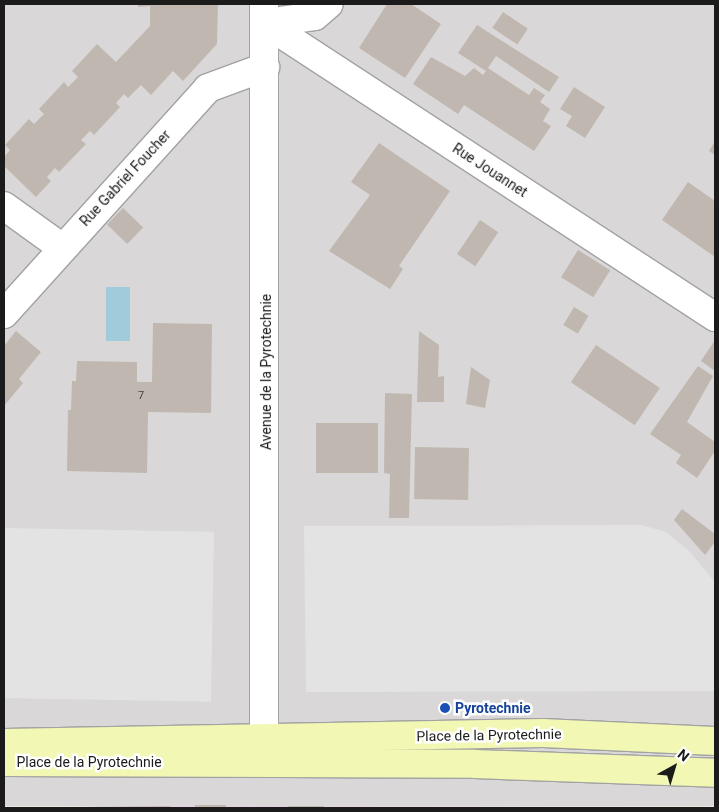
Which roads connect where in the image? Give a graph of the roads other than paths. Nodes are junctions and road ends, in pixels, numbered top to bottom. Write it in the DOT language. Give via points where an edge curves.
graph roads {
  1 [pos="329,4"];
  2 [pos="265,13"];
  3 [pos="265,67"];
  4 [pos="4,206"];
  5 [pos="61,247"];
  6 [pos="4,314"];
  7 [pos="715,317"];
  8 [pos="715,741"];
  9 [pos="4,743"];
  10 [pos="263,751"];
  11 [pos="4,762"];
  12 [pos="715,773"];
  1 -- 2 [label="street" via="315,16"];
  2 -- 3 [label="street, Avenue de la Pyrotechnie"];
  2 -- 7 [label="street, Rue Jouannet"];
  3 -- 5 [label="street, Rue Gabriel Foucher" via="208,88"];
  3 -- 10 [label="street, Avenue de la Pyrotechnie"];
  4 -- 5 [label="street"];
  5 -- 6 [label="street, Rue Gabriel Foucher"];
  8 -- 10 [label="main road, Place de la Pyrotechnie" via="543,733"];
  9 -- 10 [label="main road, Place de la Pyrotechnie"];
  10 -- 11 [label="main road, Place de la Pyrotechnie"];
  10 -- 12 [label="main road, Place de la Pyrotechnie" via="475,764"];
}
